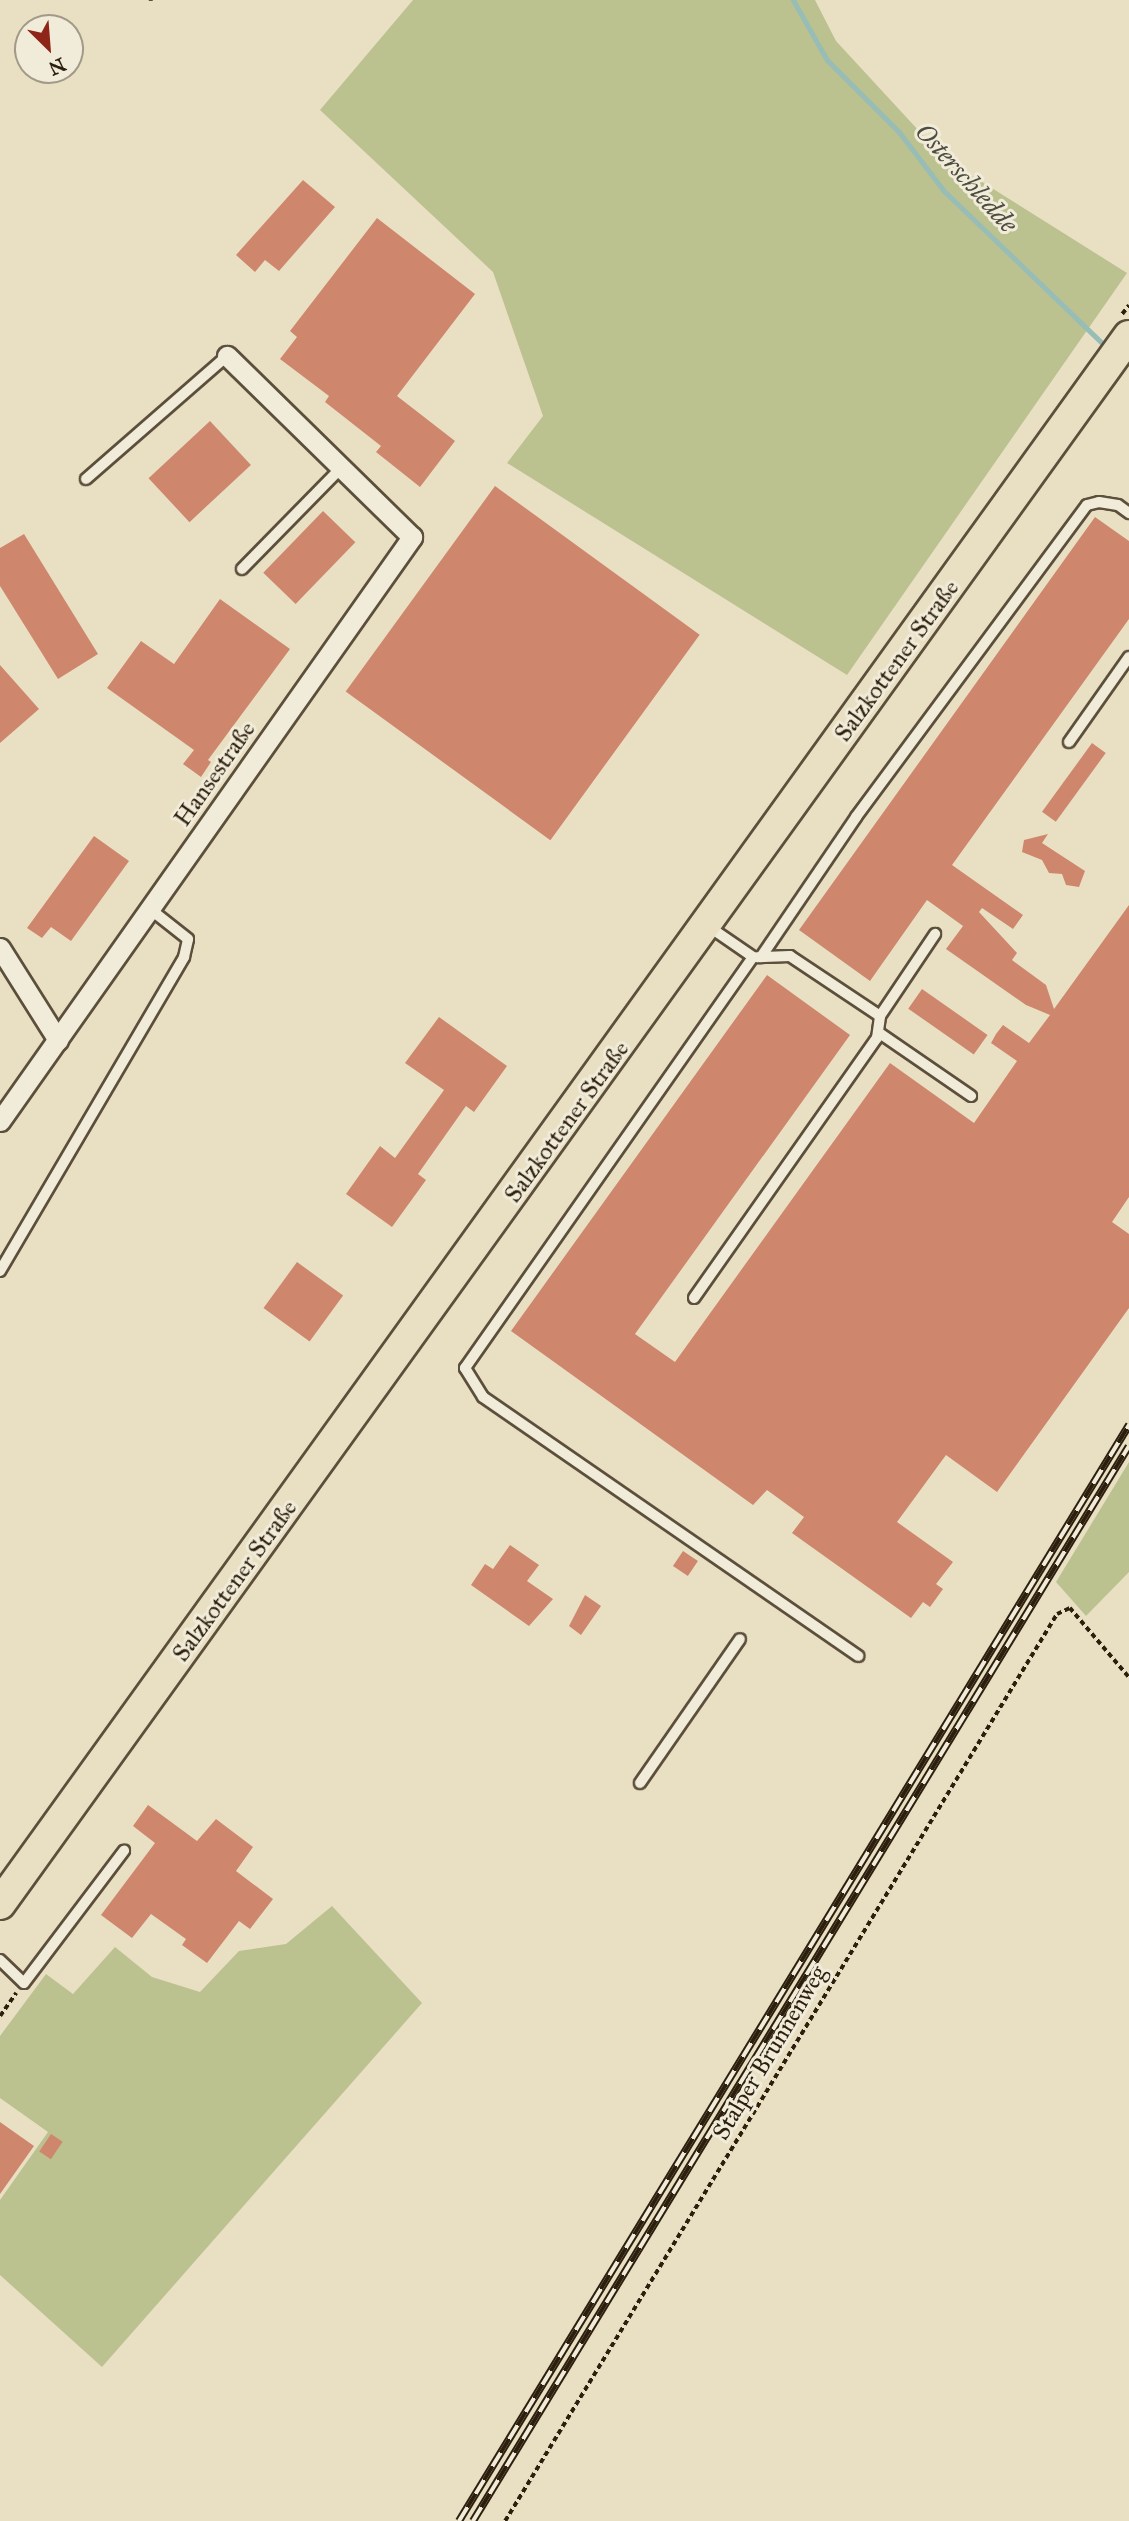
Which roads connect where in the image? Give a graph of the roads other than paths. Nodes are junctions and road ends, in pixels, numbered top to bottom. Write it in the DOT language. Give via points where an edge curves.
graph roads {
  1 [pos="1129,336"];
  2 [pos="227,356"];
  3 [pos="341,468"];
  4 [pos="86,479"];
  5 [pos="1129,513"];
  6 [pos="242,569"];
  7 [pos="1129,657"];
  8 [pos="1069,742"];
  9 [pos="150,909"];
  10 [pos="708,926"];
  11 [pos="935,934"];
  12 [pos="0,948"];
  13 [pos="757,957"];
  14 [pos="880,1016"];
  15 [pos="878,1032"];
  16 [pos="58,1040"];
  17 [pos="971,1097"];
  18 [pos="0,1121"];
  19 [pos="0,1271"];
  20 [pos="694,1298"];
  21 [pos="740,1639"];
  22 [pos="858,1656"];
  23 [pos="640,1783"];
  24 [pos="124,1852"];
  25 [pos="0,1905"];
  26 [pos="0,1960"];
  1 -- 10 [label="main road, Salzkottener Straße"];
  2 -- 3 [label="street"];
  2 -- 4 [label="lane"];
  3 -- 6 [label="lane"];
  3 -- 9 [label="street, Hansestraße" via="412,537"];
  5 -- 13 [label="lane" via="1118,505 1087,505"];
  7 -- 8 [label="lane"];
  9 -- 16 [label="street, Hansestraße"];
  9 -- 19 [label="lane" via="188,939 184,957"];
  10 -- 13 [label="lane"];
  10 -- 25 [label="main road, Salzkottener Straße"];
  11 -- 14 [label="lane"];
  12 -- 16 [label="street"];
  13 -- 14 [label="lane" via="790,956"];
  13 -- 22 [label="lane" via="465,1368 483,1397"];
  14 -- 15 [label="lane"];
  15 -- 17 [label="lane"];
  15 -- 20 [label="lane"];
  16 -- 18 [label="street, Hansestraße"];
  21 -- 23 [label="lane"];
  24 -- 26 [label="lane" via="24,1983"];
}
